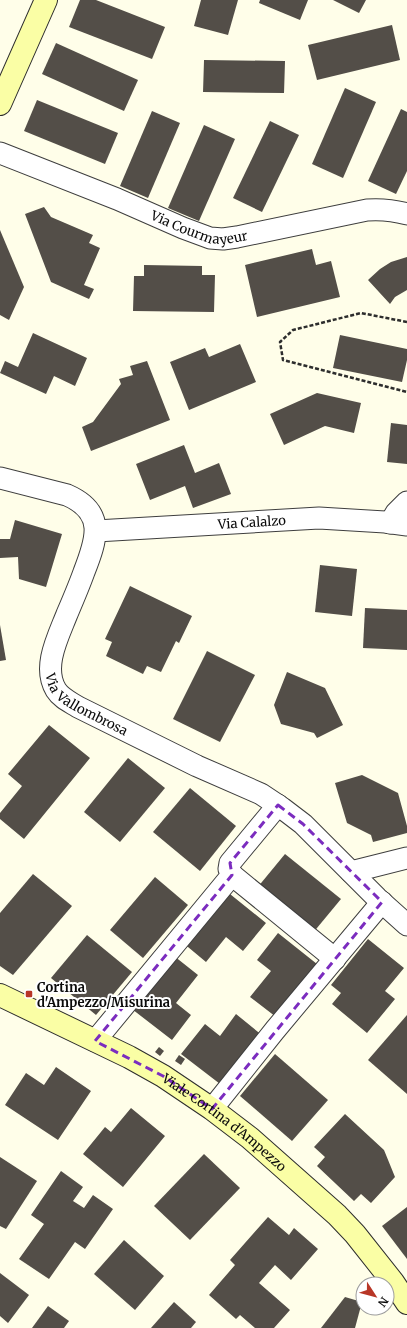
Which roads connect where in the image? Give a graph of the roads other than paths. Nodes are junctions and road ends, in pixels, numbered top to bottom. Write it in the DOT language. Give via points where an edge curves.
graph roads {
  1 [pos="46,0"];
  2 [pos="0,104"];
  3 [pos="0,153"];
  4 [pos="407,214"];
  5 [pos="0,478"];
  6 [pos="407,502"];
  7 [pos="399,524"];
  8 [pos="96,531"];
  9 [pos="278,805"];
  10 [pos="407,858"];
  11 [pos="351,872"];
  12 [pos="232,875"];
  13 [pos="382,902"];
  14 [pos="407,925"];
  15 [pos="335,958"];
  16 [pos="0,995"];
  17 [pos="95,1041"];
  18 [pos="212,1109"];
  19 [pos="407,1303"];
  1 -- 2 [label="street"];
  3 -- 4 [label="street, Via Courmayeur" via="210,238 237,237 382,208"];
  5 -- 8 [label="street" via="73,498 89,511"];
  6 -- 7 [label="street" via="396,513"];
  7 -- 8 [label="street, Via Calalzo" via="320,518"];
  8 -- 9 [label="street, Via Vallombrosa" via="92,551 51,660 52,678 57,691 78,707 198,766 262,794"];
  9 -- 11 [label="street, Via Vallombrosa" via="303,824"];
  9 -- 12 [label="street" via="230,863"];
  10 -- 11 [label="street"];
  11 -- 13 [label="street, Via Vallombrosa"];
  12 -- 15 [label="street"];
  12 -- 17 [label="street"];
  13 -- 14 [label="street, Via Vallombrosa"];
  13 -- 15 [label="street"];
  15 -- 18 [label="street"];
  16 -- 17 [label="street, Viale Cortina d'Ampezzo"];
  17 -- 18 [label="street, Viale Cortina d'Ampezzo" via="163,1076"];
  18 -- 19 [label="street, Viale Cortina d'Ampezzo" via="250,1138 337,1215 355,1234"];
}
